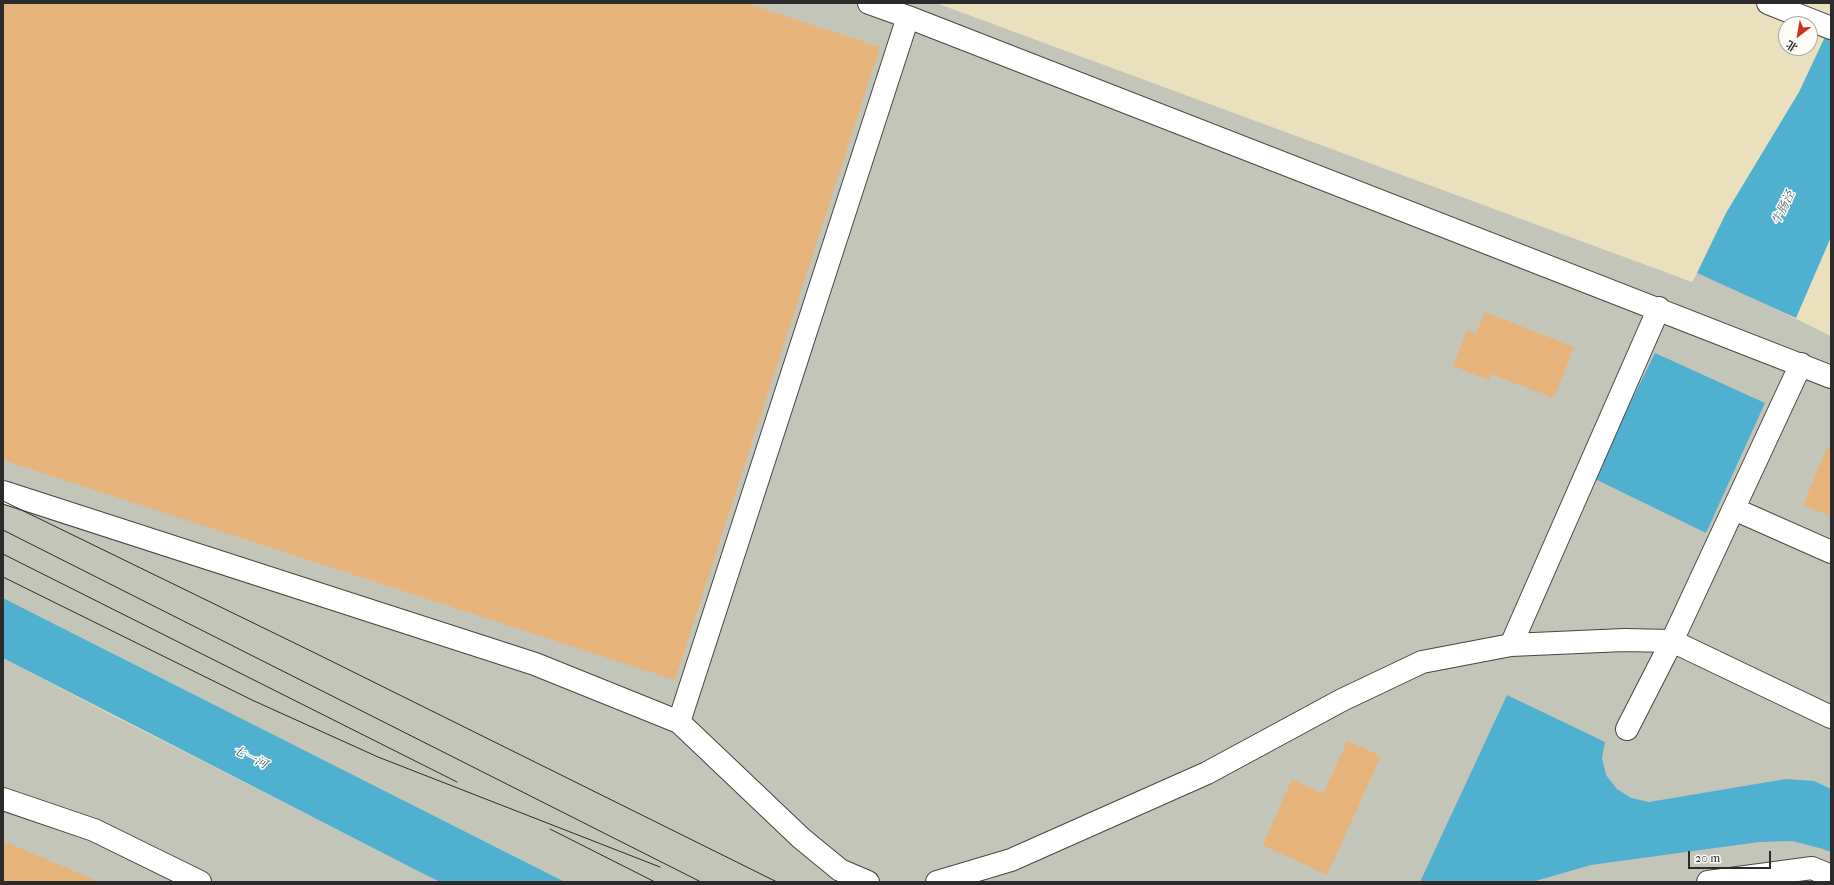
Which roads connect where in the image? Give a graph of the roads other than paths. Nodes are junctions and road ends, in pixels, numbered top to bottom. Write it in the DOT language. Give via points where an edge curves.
graph roads {
  1 [pos="869,3"];
  2 [pos="1768,3"];
  3 [pos="908,17"];
  4 [pos="1825,26"];
  5 [pos="1659,308"];
  6 [pos="1801,364"];
  7 [pos="1831,376"];
  8 [pos="3,492"];
  9 [pos="1734,509"];
  10 [pos="1831,552"];
  11 [pos="1672,641"];
  12 [pos="1511,645"];
  13 [pos="1831,716"];
  14 [pos="679,722"];
  15 [pos="1627,728"];
  16 [pos="3,799"];
  17 [pos="1831,876"];
  18 [pos="200,882"];
  19 [pos="868,882"];
  20 [pos="937,882"];
  21 [pos="1708,882"];
  1 -- 3 [label="main road"];
  2 -- 4 [label="main road"];
  3 -- 5 [label="main road"];
  3 -- 14 [label="main road"];
  5 -- 6 [label="main road"];
  5 -- 12 [label="main road"];
  6 -- 7 [label="main road"];
  6 -- 9 [label="main road"];
  8 -- 14 [label="main road" via="535,664"];
  9 -- 10 [label="main road"];
  9 -- 11 [label="main road"];
  11 -- 12 [label="main road" via="1624,640"];
  11 -- 13 [label="main road"];
  11 -- 15 [label="main road"];
  12 -- 20 [label="main road" via="1422,662 1342,700 1207,774 1011,860"];
  14 -- 19 [label="main road" via="800,838 840,870"];
  16 -- 18 [label="main road" via="94,830"];
  17 -- 21 [label="main road" via="1812,868"];
}
